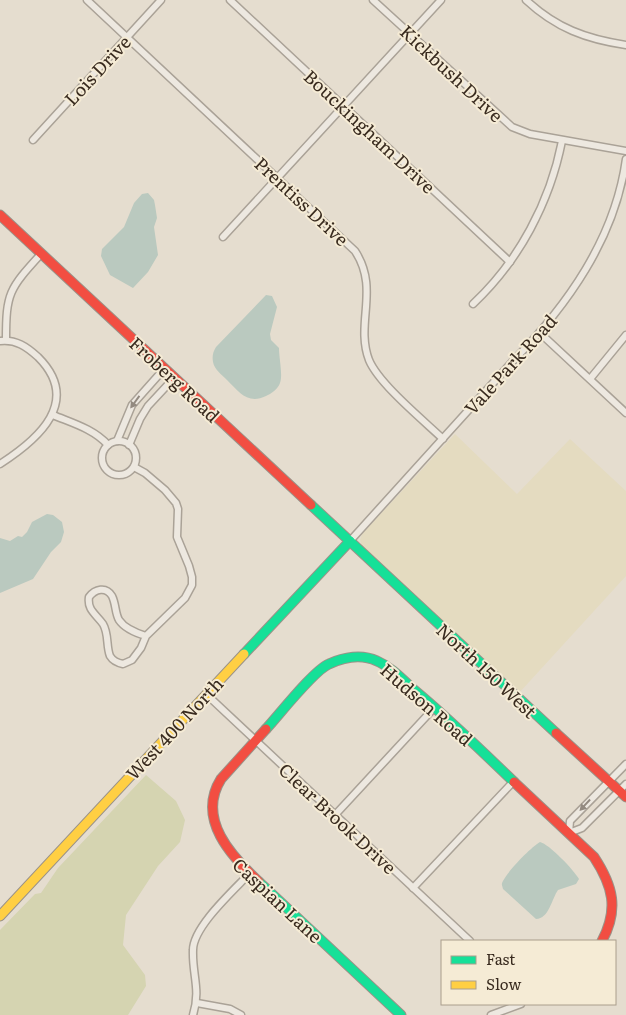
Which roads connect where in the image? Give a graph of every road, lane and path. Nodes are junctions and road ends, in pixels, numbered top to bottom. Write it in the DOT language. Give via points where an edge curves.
graph roads {
  1 [pos="87,0"];
  2 [pos="161,0"];
  3 [pos="230,0"];
  4 [pos="373,0"];
  5 [pos="441,0"];
  6 [pos="526,0"];
  7 [pos="409,34"];
  8 [pos="127,37"];
  9 [pos="626,45"];
  10 [pos="343,106"];
  11 [pos="33,140"];
  12 [pos="562,141"];
  13 [pos="626,151"];
  14 [pos="626,159"];
  15 [pos="277,178"];
  16 [pos="0,215"];
  17 [pos="223,237"];
  18 [pos="41,254"];
  19 [pos="510,262"];
  20 [pos="473,304"];
  21 [pos="540,333"];
  22 [pos="626,335"];
  23 [pos="3,341"];
  24 [pos="164,369"];
  25 [pos="174,378"];
  26 [pos="590,379"];
  27 [pos="626,413"];
  28 [pos="53,415"];
  29 [pos="443,439"];
  30 [pos="117,441"];
  31 [pos="108,445"];
  32 [pos="129,445"];
  33 [pos="0,464"];
  34 [pos="134,466"];
  35 [pos="350,541"];
  36 [pos="146,636"];
  37 [pos="206,694"];
  38 [pos="435,707"];
  39 [pos="255,740"];
  40 [pos="626,764"];
  41 [pos="609,781"];
  42 [pos="513,782"];
  43 [pos="626,784"];
  44 [pos="622,794"];
  45 [pos="335,815"];
  46 [pos="569,834"];
  47 [pos="249,874"];
  48 [pos="414,888"];
  49 [pos="0,916"];
  50 [pos="469,940"];
  51 [pos="602,940"];
  52 [pos="197,1003"];
  53 [pos="510,1006"];
  54 [pos="193,1015"];
  55 [pos="241,1015"];
  56 [pos="401,1015"];
  57 [pos="491,1015"];
  1 -- 8 [label="street, Prentiss Drive"];
  2 -- 8 [label="street, Lois Drive"];
  3 -- 10 [label="street, Bouckingham Drive"];
  4 -- 7 [label="street, Kickbush Drive"];
  5 -- 7 [label="street"];
  6 -- 9 [label="street" via="554,23 579,35"];
  7 -- 10 [label="street"];
  7 -- 12 [label="street, Kickbush Drive" via="512,128"];
  8 -- 11 [label="street, Lois Drive"];
  8 -- 15 [label="street, Prentiss Drive"];
  10 -- 15 [label="street"];
  10 -- 19 [label="street, Bouckingham Drive"];
  12 -- 13 [label="street, Kickbush Drive"];
  12 -- 19 [label="street" via="540,209"];
  14 -- 21 [label="street, Vale Park Road" via="614,204 596,249 572,292"];
  15 -- 17 [label="street"];
  15 -- 29 [label="street, Prentiss Drive" via="357,255 367,283 365,338 369,361 383,381"];
  16 -- 18 [label="street, Froberg Road"];
  18 -- 23 [label="street" via="17,280 10,293"];
  18 -- 24 [label="street, Froberg Road"];
  19 -- 20 [label="street"];
  21 -- 26 [label="street"];
  21 -- 29 [label="street, Vale Park Road"];
  22 -- 26 [label="street"];
  23 -- 28 [label="street" via="16,342 43,362 51,374 57,394"];
  24 -- 25 [label="street, Froberg Road"];
  24 -- 30 [label="street, one-way" via="132,405"];
  25 -- 32 [label="street" via="148,406"];
  25 -- 35 [label="street, Froberg Road"];
  26 -- 27 [label="street"];
  28 -- 31 [label="street" via="89,430"];
  28 -- 33 [label="street" via="40,433"];
  29 -- 35 [label="street, Vale Park Road"];
  30 -- 31 [label="street"];
  30 -- 32 [label="street"];
  31 -- 34 [label="street" via="102,458 108,472 122,475"];
  32 -- 34 [label="street" via="135,452"];
  34 -- 36 [label="street" via="176,503 177,538 192,577 192,585 185,598"];
  35 -- 37 [label="street, West 400 North"];
  35 -- 41 [label="street, North 150 West"];
  36 -- 36 [label="street" via="142,648 132,660 123,664 114,660 110,656 103,625 90,609 89,597 98,590 108,592 118,619 128,629"];
  37 -- 39 [label="street, Clear Brook Drive"];
  37 -- 49 [label="street, West 400 North"];
  38 -- 39 [label="street, Hudson Road" via="378,661 352,657 328,664 317,673"];
  38 -- 42 [label="street, Hudson Road"];
  38 -- 45 [label="street"];
  39 -- 45 [label="street, Clear Brook Drive"];
  39 -- 47 [label="street, Caspian Lane" via="226,771 213,799 220,838 227,851"];
  40 -- 41 [label="street"];
  41 -- 44 [label="street, North 150 West"];
  41 -- 46 [label="street, one-way" via="570,821"];
  42 -- 46 [label="street, Hudson Road"];
  42 -- 48 [label="street"];
  43 -- 44 [label="street"];
  44 -- 46 [label="street" via="582,828"];
  45 -- 48 [label="street, Clear Brook Drive"];
  46 -- 51 [label="street, Hudson Road" via="594,857 609,882 613,907 611,923"];
  47 -- 52 [label="street" via="194,940"];
  47 -- 56 [label="street, Caspian Lane"];
  48 -- 50 [label="street, Clear Brook Drive"];
  52 -- 54 [label="street"];
  52 -- 55 [label="street" via="230,1009"];
  53 -- 57 [label="street"];
}
